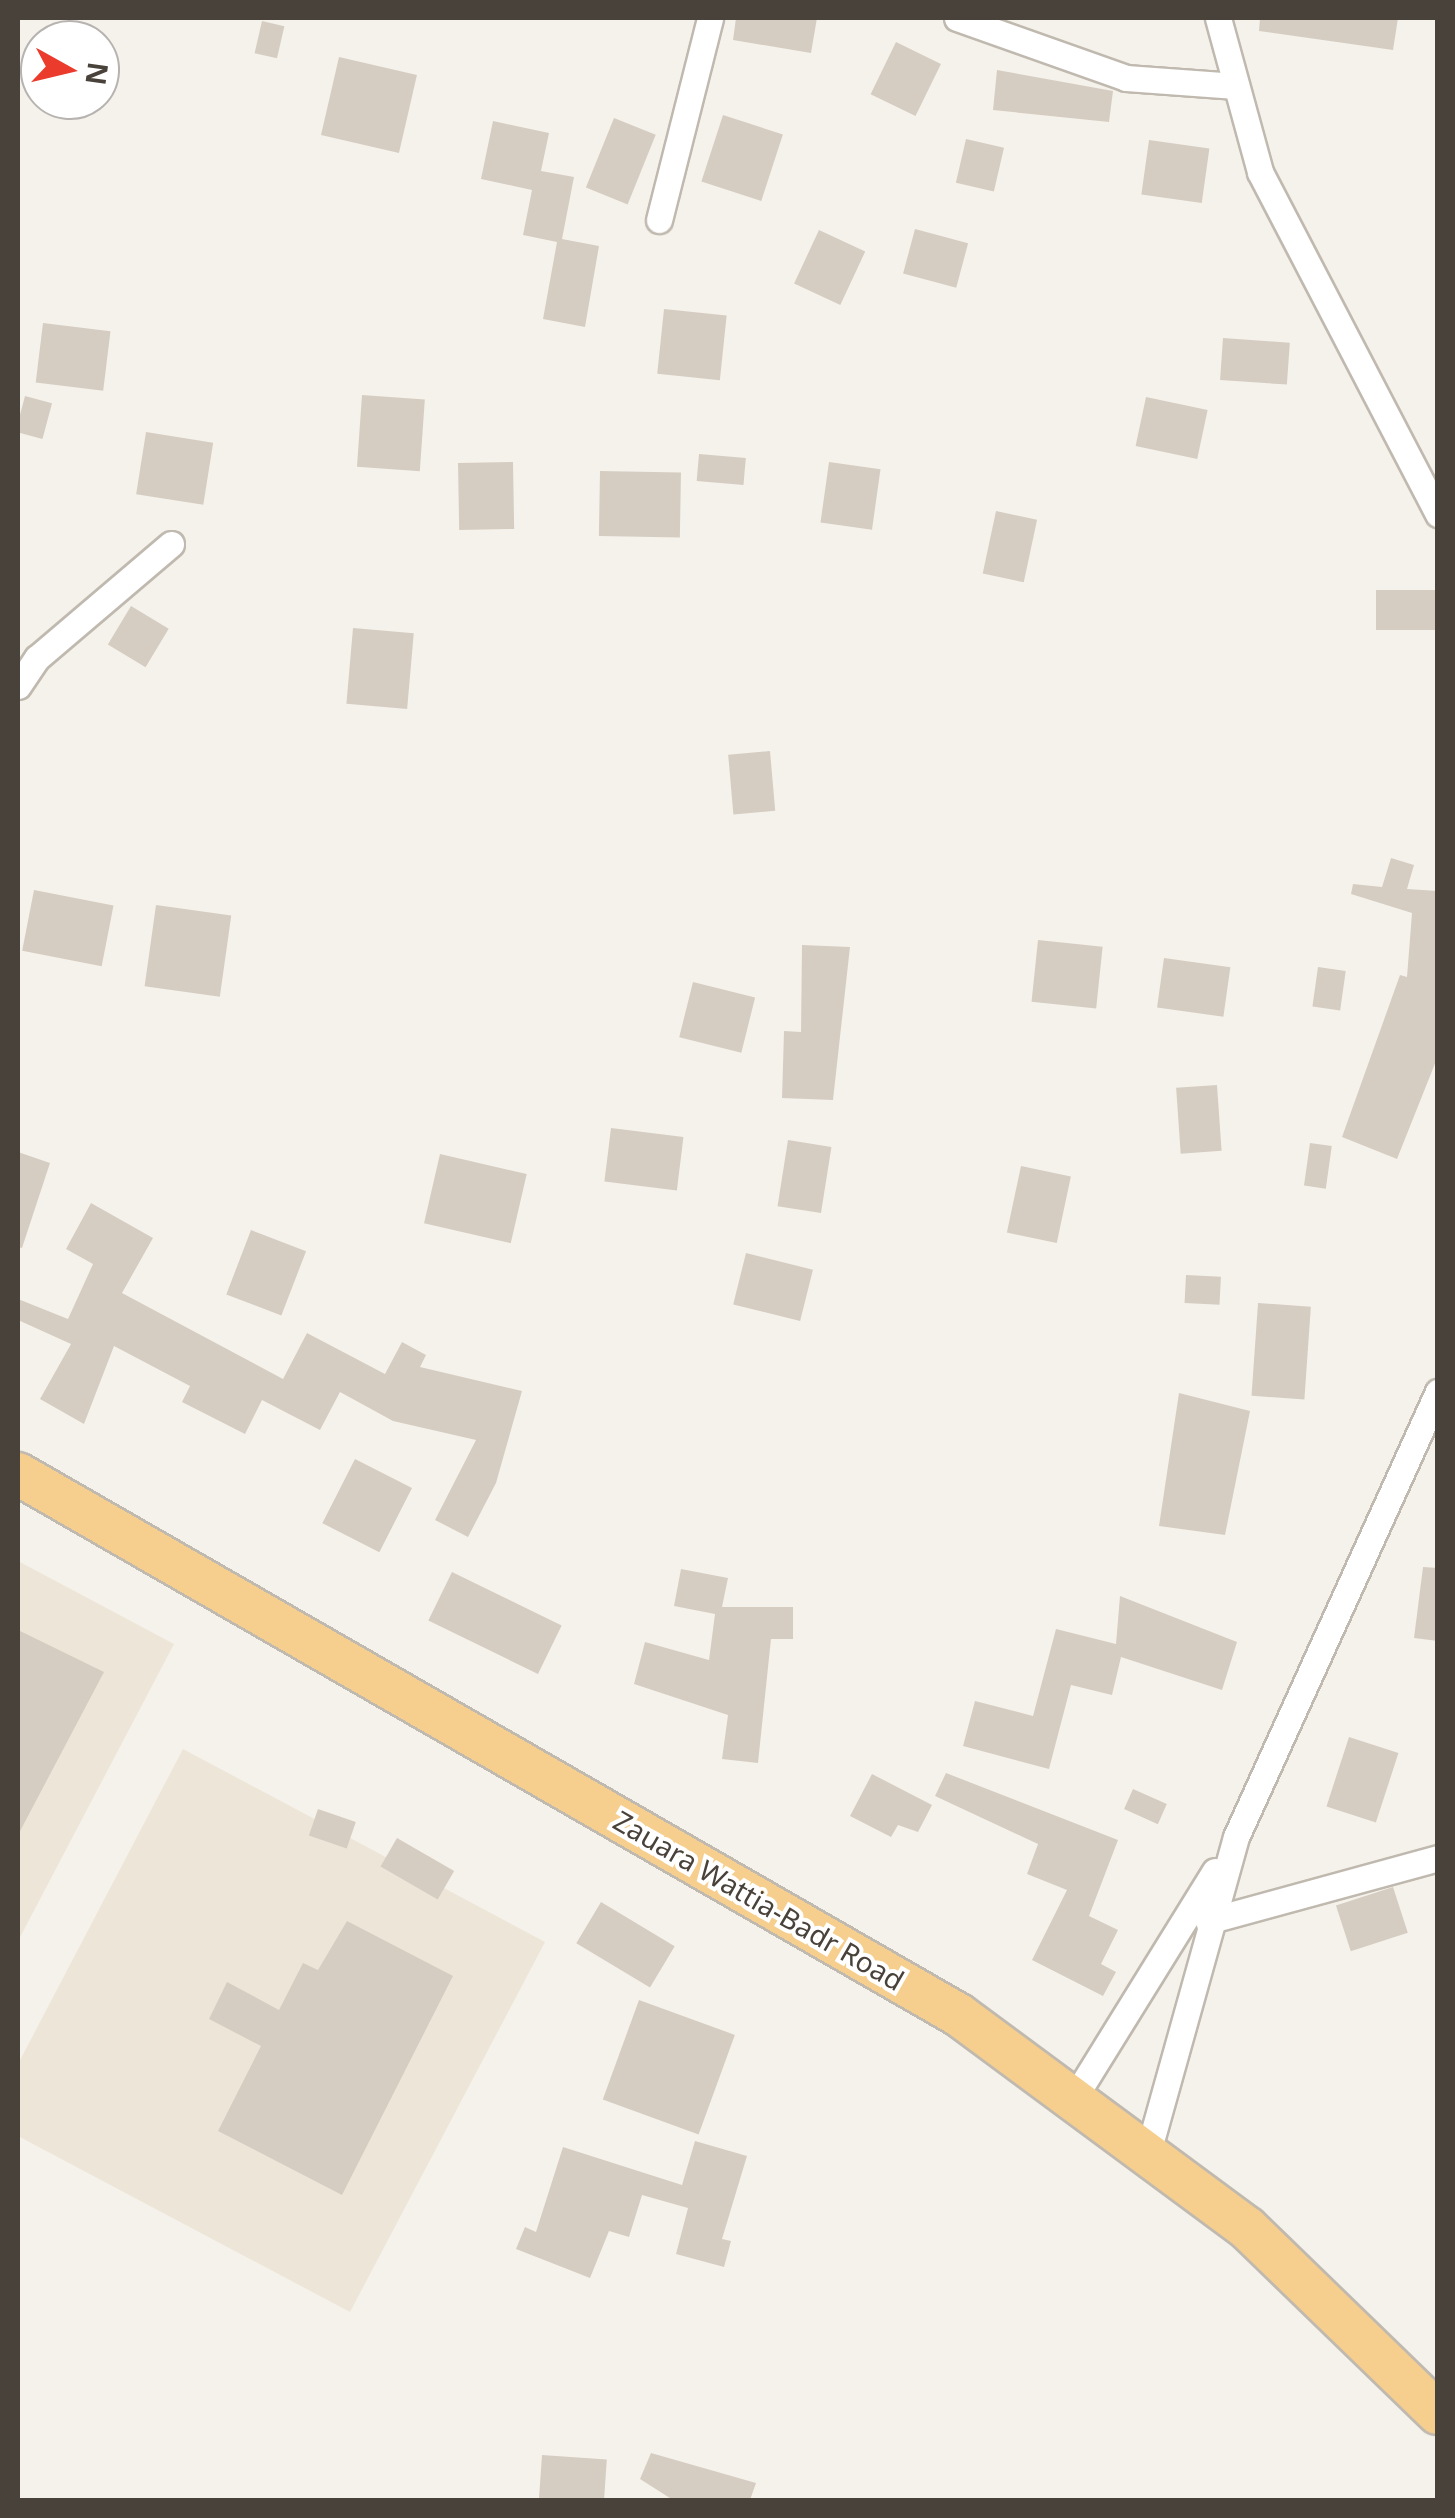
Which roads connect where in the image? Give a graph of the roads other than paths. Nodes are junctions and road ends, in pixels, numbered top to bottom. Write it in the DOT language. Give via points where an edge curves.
graph roads {
  1 [pos="710,18"];
  2 [pos="958,18"];
  3 [pos="1218,18"];
  4 [pos="1236,86"];
  5 [pos="658,220"];
  6 [pos="1438,514"];
  7 [pos="171,544"];
  8 [pos="18,686"];
  9 [pos="1438,1392"];
  10 [pos="18,1474"];
  11 [pos="1236,1837"];
  12 [pos="1438,1858"];
  13 [pos="1208,1921"];
  14 [pos="1074,2098"];
  15 [pos="1148,2152"];
  16 [pos="1438,2413"];
  1 -- 5 [label="street"];
  2 -- 4 [label="street" via="1126,78"];
  3 -- 4 [label="street"];
  4 -- 6 [label="street" via="1260,172"];
  7 -- 8 [label="street" via="37,658"];
  9 -- 11 [label="street"];
  10 -- 14 [label="highway, Zauara Wattia-Badr Road" via="959,2016"];
  11 -- 13 [label="street"];
  11 -- 14 [label="street"];
  12 -- 13 [label="street"];
  13 -- 15 [label="street"];
  14 -- 15 [label="highway, Zauara Wattia-Badr Road"];
  15 -- 16 [label="highway, Zauara Wattia-Badr Road" via="1247,2228"];
}
